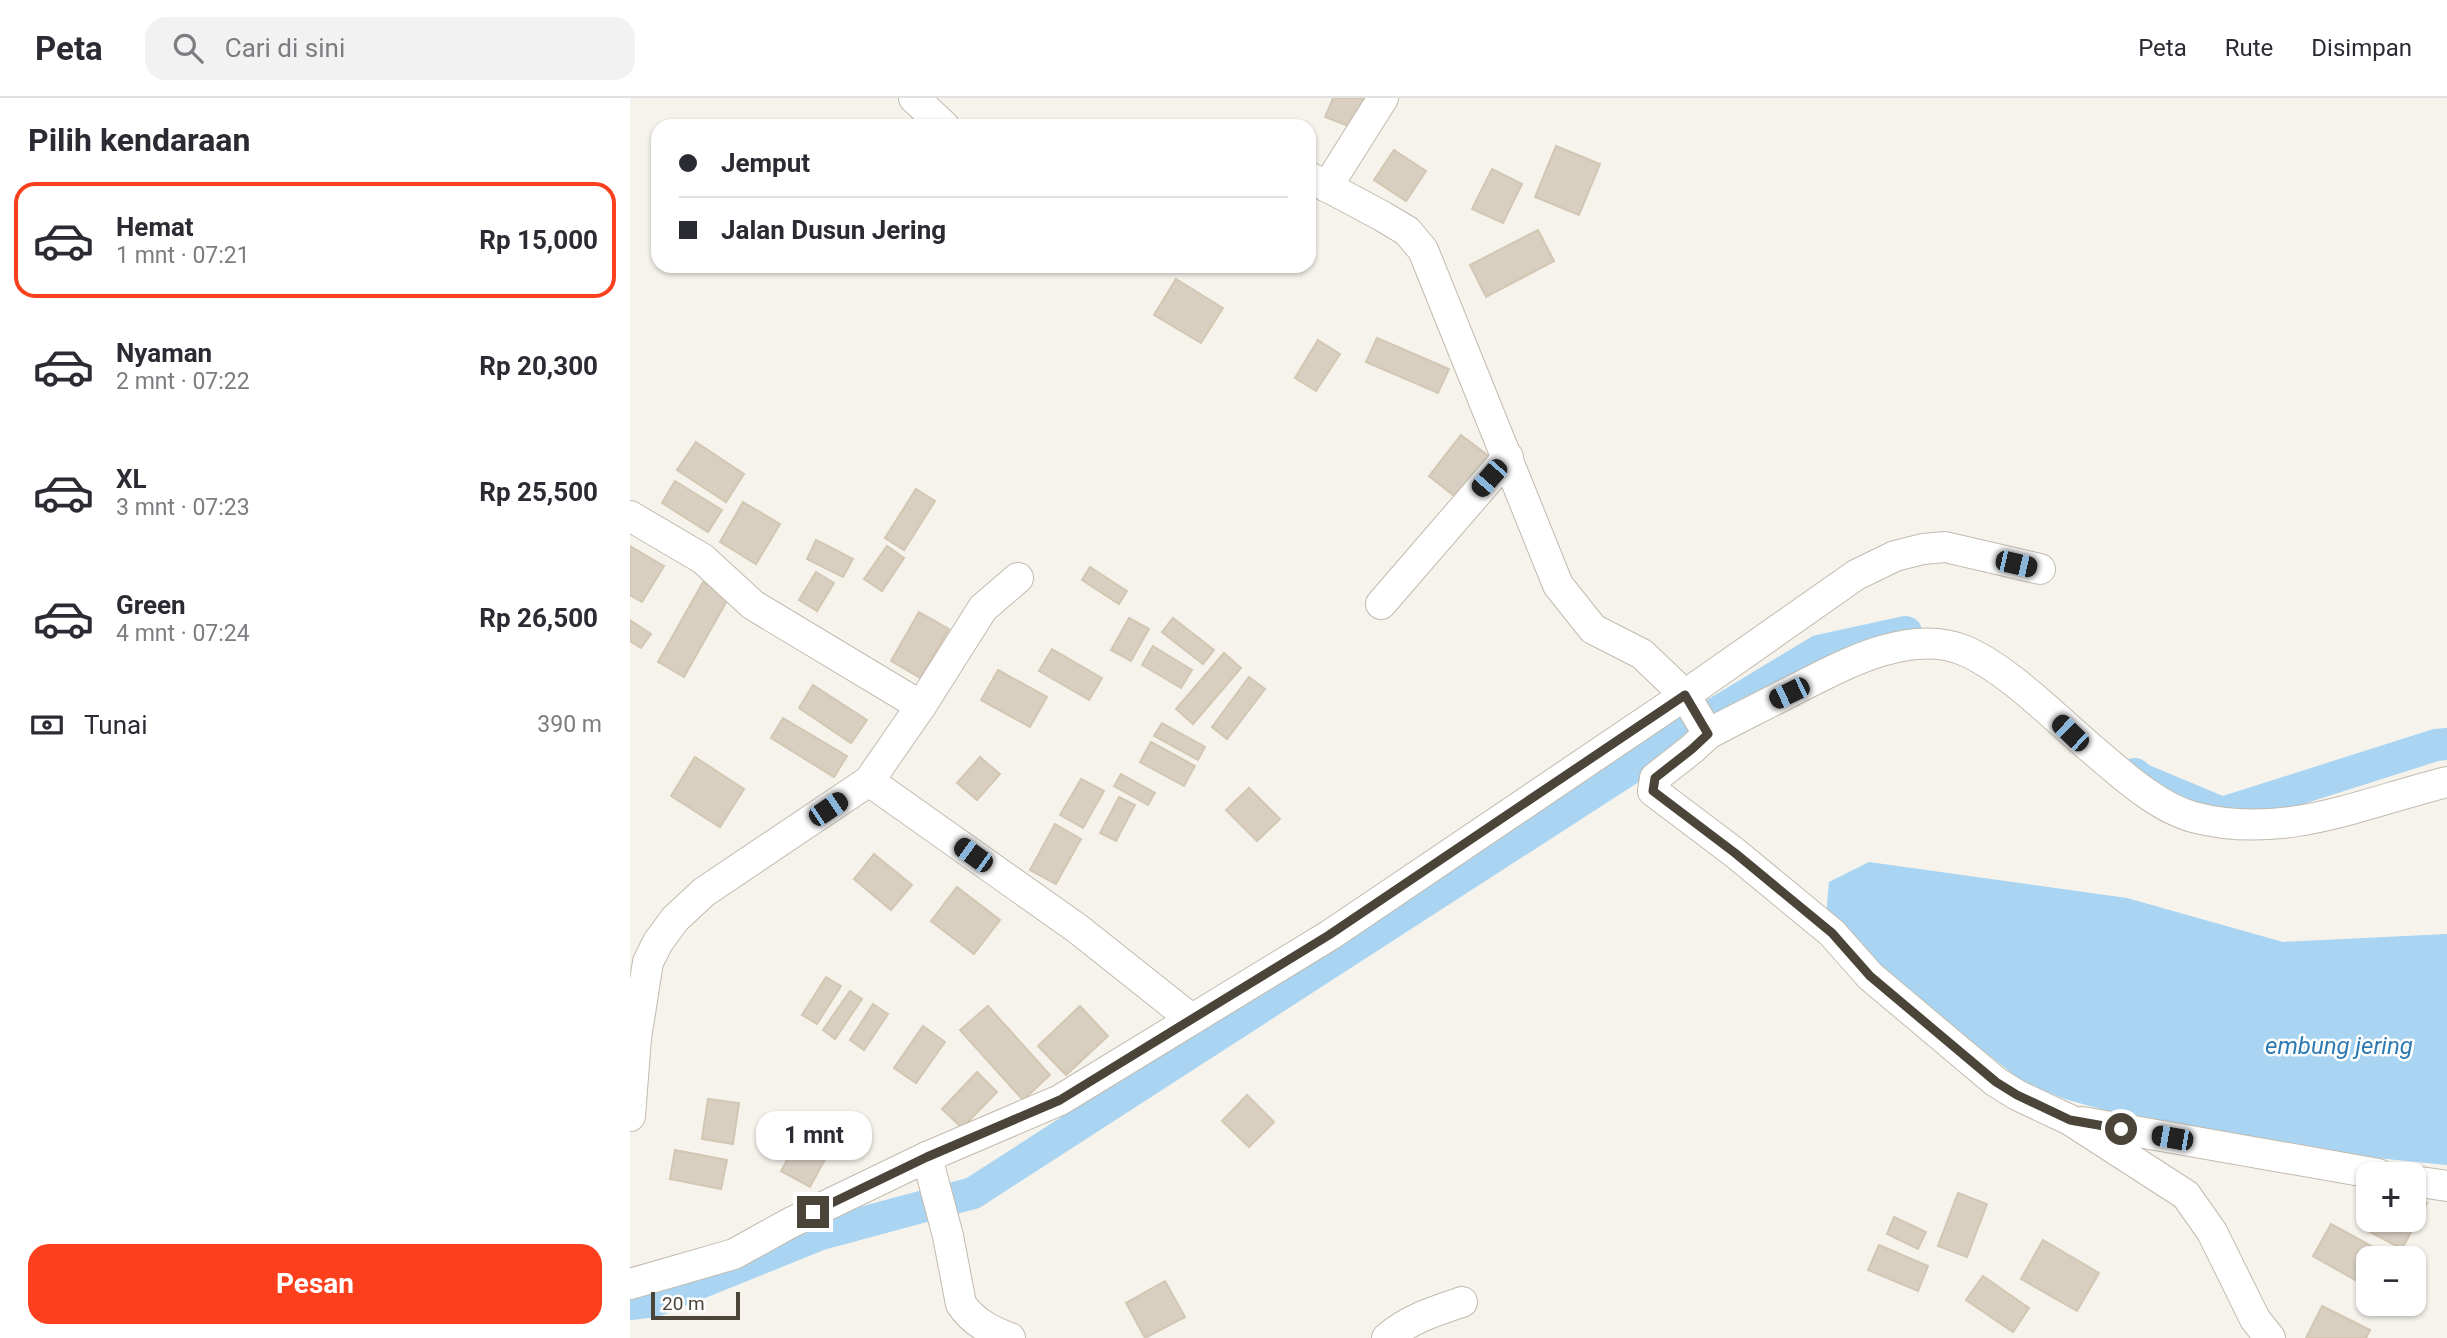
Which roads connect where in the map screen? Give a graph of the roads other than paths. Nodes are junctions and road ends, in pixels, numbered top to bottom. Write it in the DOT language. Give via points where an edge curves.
graph roads {
  1 [pos="914,98"];
  2 [pos="1383,98"];
  3 [pos="936,119"];
  4 [pos="1318,182"];
  5 [pos="1507,457"];
  6 [pos="630,516"];
  7 [pos="2040,569"];
  8 [pos="1018,578"];
  9 [pos="1381,604"];
  10 [pos="921,706"];
  11 [pos="1697,716"];
  12 [pos="869,781"];
  13 [pos="2447,782"];
  14 [pos="1190,1018"];
  15 [pos="633,1036"];
  16 [pos="630,1116"];
  17 [pos="2070,1120"];
  18 [pos="927,1157"];
  19 [pos="2356,1170"];
  20 [pos="2426,1183"];
  21 [pos="2447,1186"];
  22 [pos="630,1284"];
  23 [pos="1462,1302"];
  24 [pos="1010,1338"];
  25 [pos="1387,1338"];
  26 [pos="2270,1338"];
  1 -- 3 [label="street"];
  2 -- 4 [label="street"];
  4 -- 5 [label="street" via="1407,231 1423,250"];
  5 -- 9 [label="street"];
  5 -- 11 [label="street" via="1558,584 1592,629 1642,654"];
  6 -- 10 [label="street" via="702,559 753,605"];
  7 -- 11 [label="street" via="1945,547 1895,556 1856,575"];
  8 -- 10 [label="street" via="983,608"];
  10 -- 12 [label="street"];
  11 -- 13 [label="street" via="1873,654 1936,644 1964,650 1983,661 2126,779 2193,817 2250,825 2320,818"];
  11 -- 14 [label="street"];
  11 -- 17 [label="street" via="1692,749 1655,778 1653,791 1832,933 1870,976 1996,1082"];
  12 -- 14 [label="street" via="1078,929"];
  12 -- 15 [label="street" via="704,892 675,919 649,962"];
  14 -- 18 [label="street" via="1060,1100"];
  15 -- 16 [label="street"];
  17 -- 19 [label="street"];
  17 -- 26 [label="street" via="2186,1195 2212,1232 2255,1319"];
  18 -- 22 [label="street" via="734,1254"];
  18 -- 24 [label="street" via="961,1304 985,1326"];
  20 -- 21 [label="street"];
  23 -- 25 [label="street" via="1420,1317"];
}
